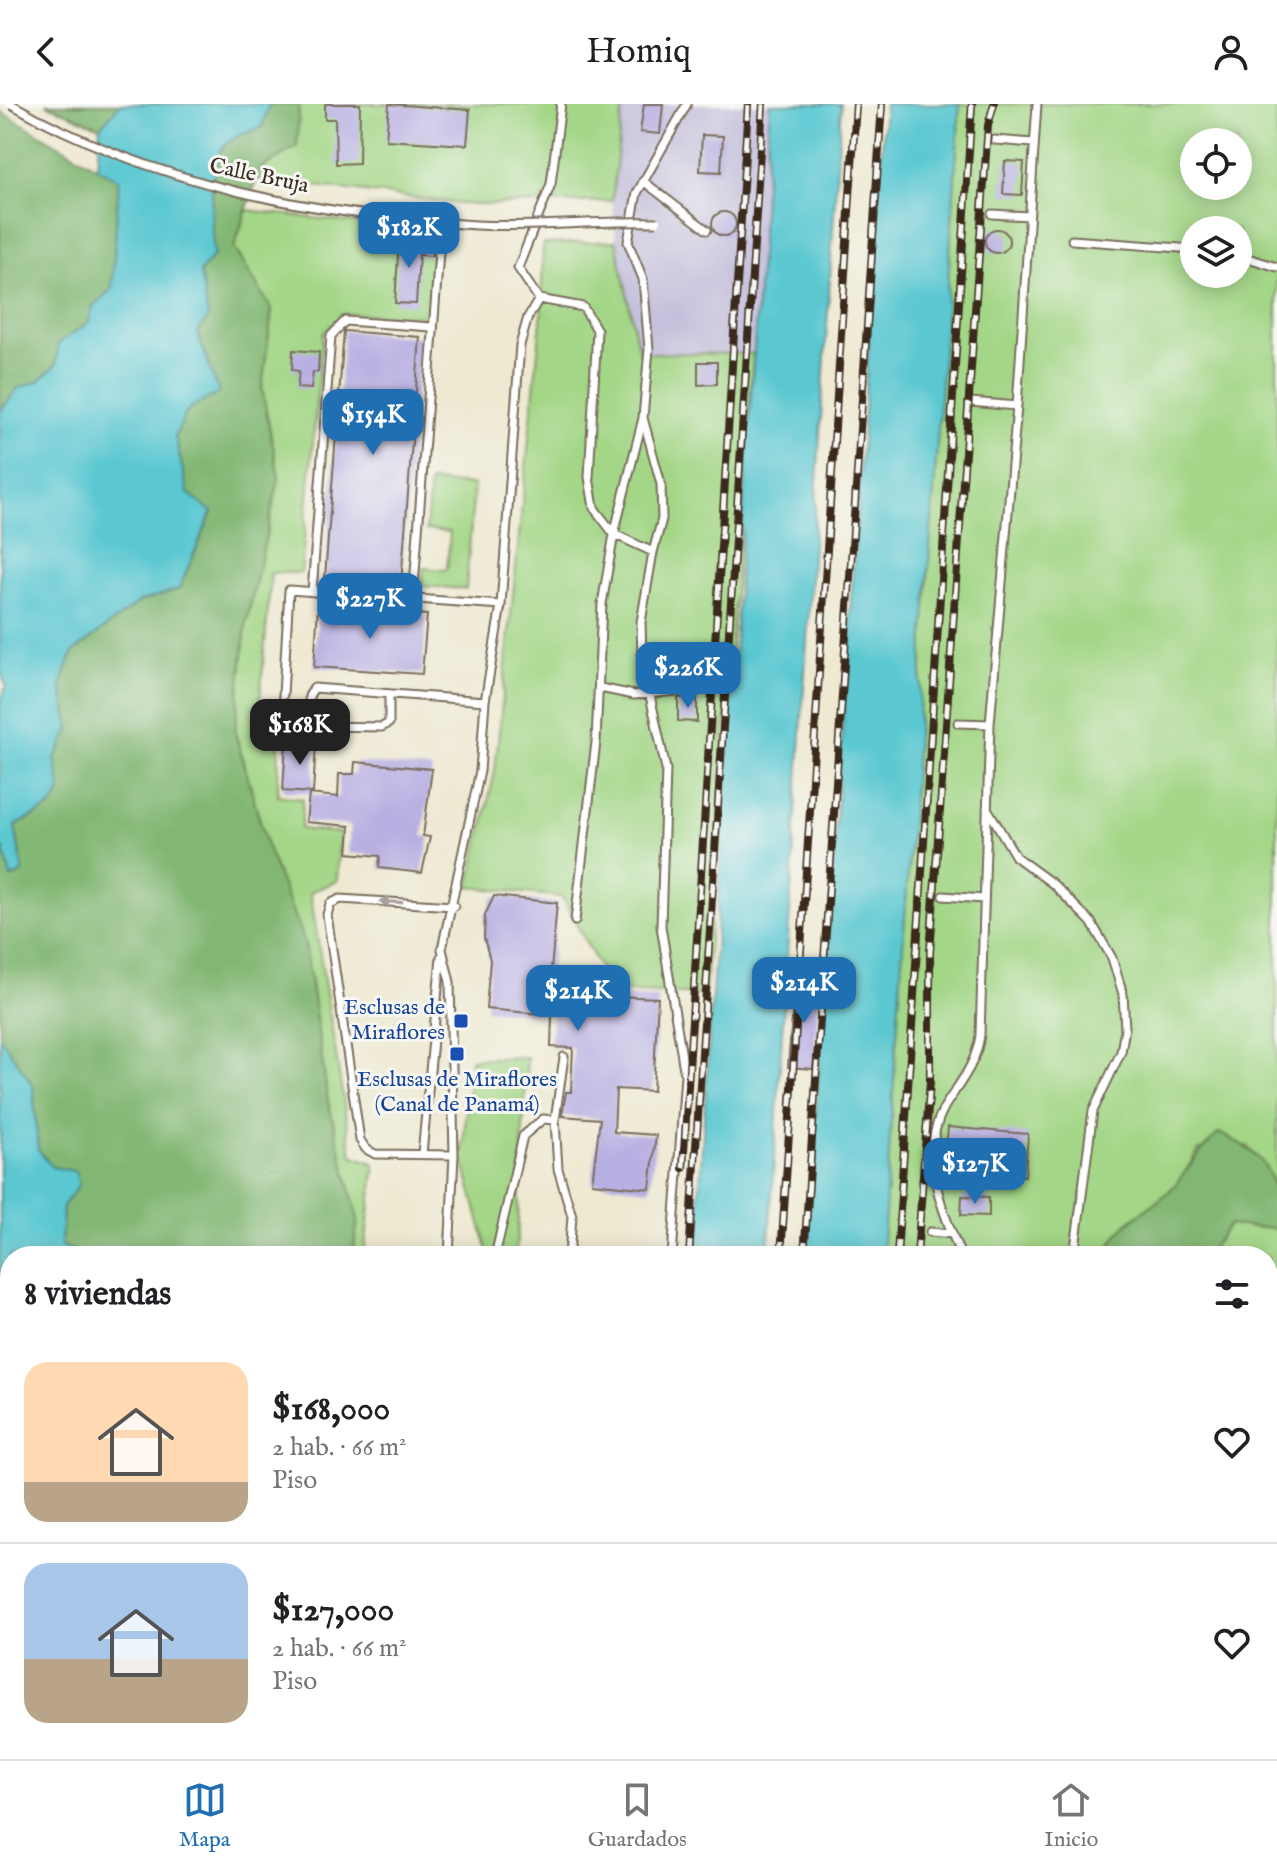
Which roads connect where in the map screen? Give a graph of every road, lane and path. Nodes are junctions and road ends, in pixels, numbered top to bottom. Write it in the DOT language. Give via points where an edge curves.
graph roads {
  1 [pos="11,104"];
  2 [pos="561,104"];
  3 [pos="687,104"];
  4 [pos="1037,104"];
  5 [pos="995,140"];
  6 [pos="1034,143"];
  7 [pos="643,181"];
  8 [pos="992,214"];
  9 [pos="1029,216"];
  10 [pos="657,222"];
  11 [pos="707,230"];
  12 [pos="1072,240"];
  13 [pos="1180,248"];
  14 [pos="439,252"];
  15 [pos="1252,259"];
  16 [pos="1277,267"];
  17 [pos="539,299"];
  18 [pos="432,327"];
  19 [pos="970,402"];
  20 [pos="1017,406"];
  21 [pos="643,418"];
  22 [pos="614,534"];
  23 [pos="653,552"];
  24 [pos="312,592"];
  25 [pos="413,599"];
  26 [pos="501,605"];
  27 [pos="600,688"];
  28 [pos="689,690"];
  29 [pos="650,693"];
  30 [pos="389,694"];
  31 [pos="283,695"];
  32 [pos="485,701"];
  33 [pos="958,723"];
  34 [pos="990,724"];
  35 [pos="986,806"];
  36 [pos="943,896"];
  37 [pos="984,899"];
  38 [pos="454,906"];
  39 [pos="575,921"];
  40 [pos="442,949"];
  41 [pos="564,1057"];
  42 [pos="555,1120"];
  43 [pos="422,1154"];
  44 [pos="454,1155"];
  45 [pos="930,1232"];
  46 [pos="952,1234"];
  47 [pos="449,1246"];
  48 [pos="497,1246"];
  49 [pos="570,1246"];
  50 [pos="673,1246"];
  51 [pos="957,1246"];
  52 [pos="1075,1246"];
  1 -- 10 [label="lane, Calle Bruja, bridge" via="61,132 144,166 245,196 478,225"];
  2 -- 17 [label="lane" via="551,184 518,268"];
  3 -- 7 [label="lane"];
  4 -- 6 [label="lane"];
  5 -- 6 [label="lane"];
  6 -- 9 [label="lane"];
  7 -- 11 [label="lane"];
  7 -- 21 [label="lane" via="628,242 643,279 649,349"];
  8 -- 9 [label="lane"];
  9 -- 20 [label="lane"];
  12 -- 13 [label="lane"];
  14 -- 18 [label="lane"];
  15 -- 16 [label="lane"];
  17 -- 22 [label="lane" via="583,307 597,330 589,477 594,508"];
  17 -- 26 [label="lane" via="520,345"];
  18 -- 24 [label="lane" via="345,321 331,336"];
  18 -- 25 [label="lane"];
  19 -- 20 [label="lane"];
  20 -- 34 [label="lane"];
  21 -- 22 [label="lane"];
  21 -- 23 [label="lane" via="661,484 662,519"];
  22 -- 23 [label="lane"];
  22 -- 27 [label="lane" via="602,604"];
  23 -- 29 [label="lane" via="641,622"];
  24 -- 25 [label="lane"];
  24 -- 31 [label="lane" via="289,590"];
  25 -- 26 [label="lane"];
  26 -- 32 [label="lane"];
  27 -- 29 [label="lane"];
  27 -- 39 [label="lane"];
  28 -- 29 [label="lane"];
  29 -- 50 [label="lane" via="666,769 661,926 685,1076"];
  30 -- 30 [label="lane" via="314,688 309,696 311,720 320,726 382,727 389,723"];
  30 -- 32 [label="lane"];
  32 -- 38 [label="lane" via="480,771"];
  33 -- 34 [label="lane"];
  34 -- 35 [label="lane"];
  35 -- 37 [label="lane"];
  35 -- 52 [label="lane" via="1016,857 1091,922 1112,958 1123,994 1121,1052 1093,1111"];
  36 -- 37 [label="lane"];
  37 -- 46 [label="lane" via="978,1049 941,1118 933,1160 937,1193"];
  38 -- 40 [label="lane"];
  38 -- 43 [label="lane, one-way" via="340,899 330,904 327,915 360,1140 375,1154"];
  40 -- 43 [label="lane"];
  40 -- 44 [label="lane" via="450,982"];
  41 -- 42 [label="lane"];
  42 -- 48 [label="lane" via="543,1119 523,1136"];
  42 -- 49 [label="lane" via="558,1169 572,1216"];
  43 -- 44 [label="lane"];
  44 -- 47 [label="lane"];
  45 -- 46 [label="lane"];
  46 -- 51 [label="lane"];
}
